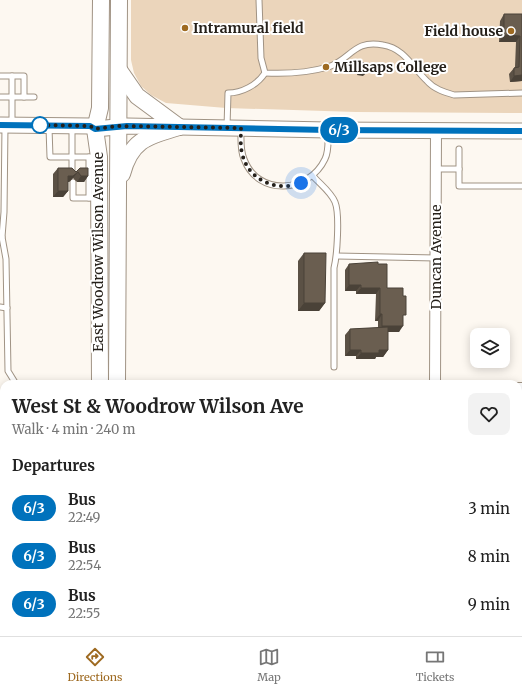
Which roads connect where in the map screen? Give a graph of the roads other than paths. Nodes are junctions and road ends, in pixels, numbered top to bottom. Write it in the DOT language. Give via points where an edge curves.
graph roads {
  1 [pos="101,0"];
  2 [pos="119,0"];
  3 [pos="259,0"];
  4 [pos="119,70"];
  5 [pos="265,73"];
  6 [pos="0,76"];
  7 [pos="12,76"];
  8 [pos="522,93"];
  9 [pos="0,97"];
  10 [pos="12,97"];
  11 [pos="24,97"];
  12 [pos="34,97"];
  13 [pos="6,125"];
  14 [pos="49,126"];
  15 [pos="72,126"];
  16 [pos="118,126"];
  17 [pos="179,127"];
  18 [pos="234,128"];
  19 [pos="95,129"];
  20 [pos="328,130"];
  21 [pos="436,130"];
  22 [pos="522,131"];
  23 [pos="459,149"];
  24 [pos="2,154"];
  25 [pos="72,157"];
  26 [pos="94,157"];
  27 [pos="436,169"];
  28 [pos="459,169"];
  29 [pos="72,174"];
  30 [pos="313,176"];
  31 [pos="73,182"];
  32 [pos="522,186"];
  33 [pos="118,191"];
  34 [pos="94,198"];
  35 [pos="1,236"];
  36 [pos="337,256"];
  37 [pos="436,258"];
  38 [pos="0,307"];
  39 [pos="7,308"];
  40 [pos="334,367"];
  41 [pos="118,379"];
  42 [pos="14,380"];
  43 [pos="99,380"];
  44 [pos="435,380"];
  1 -- 19 [label="main road, East Woodrow Wilson Avenue" via="100,108"];
  2 -- 4 [label="main road, East Woodrow Wilson Avenue"];
  3 -- 5 [label="lane" via="261,58"];
  4 -- 16 [label="main road, East Woodrow Wilson Avenue"];
  4 -- 17 [label="main road" via="137,96"];
  5 -- 8 [label="lane" via="290,74 330,66 359,46 383,45 400,52 427,82 444,92 454,95"];
  5 -- 18 [label="lane" via="243,90 228,93"];
  6 -- 7 [label="lane"];
  7 -- 10 [label="lane"];
  7 -- 11 [label="lane" via="24,76"];
  9 -- 10 [label="lane"];
  10 -- 11 [label="lane"];
  10 -- 13 [label="lane"];
  11 -- 12 [label="lane"];
  13 -- 14 [label="street"];
  13 -- 24 [label="lane"];
  14 -- 15 [label="street"];
  14 -- 25 [label="lane" via="50,157"];
  15 -- 19 [label="street" via="90,126"];
  15 -- 25 [label="lane"];
  16 -- 17 [label="street"];
  16 -- 19 [label="street"];
  16 -- 33 [label="main road, East Woodrow Wilson Avenue"];
  17 -- 18 [label="street"];
  17 -- 33 [label="main road" via="147,137 138,143 126,160"];
  18 -- 20 [label="street"];
  18 -- 30 [label="lane" via="244,160 250,171 260,179 270,184 287,186 306,181"];
  19 -- 26 [label="main road, East Woodrow Wilson Avenue"];
  20 -- 21 [label="street"];
  20 -- 30 [label="lane" via="326,158"];
  21 -- 22 [label="street"];
  21 -- 27 [label="street, Duncan Avenue"];
  23 -- 28 [label="lane"];
  24 -- 35 [label="lane"];
  25 -- 26 [label="lane"];
  25 -- 29 [label="lane"];
  26 -- 34 [label="main road, East Woodrow Wilson Avenue"];
  27 -- 28 [label="lane"];
  27 -- 37 [label="street, Duncan Avenue"];
  28 -- 32 [label="lane" via="459,186"];
  30 -- 36 [label="lane" via="336,203"];
  31 -- 34 [label="lane" via="73,198"];
  33 -- 41 [label="main road, East Woodrow Wilson Avenue"];
  34 -- 43 [label="main road, East Woodrow Wilson Avenue"];
  35 -- 39 [label="lane" via="6,259"];
  36 -- 37 [label="lane"];
  36 -- 40 [label="lane" via="334,268"];
  37 -- 44 [label="street, Duncan Avenue"];
  38 -- 39 [label="lane"];
  39 -- 42 [label="lane" via="8,371"];
}
